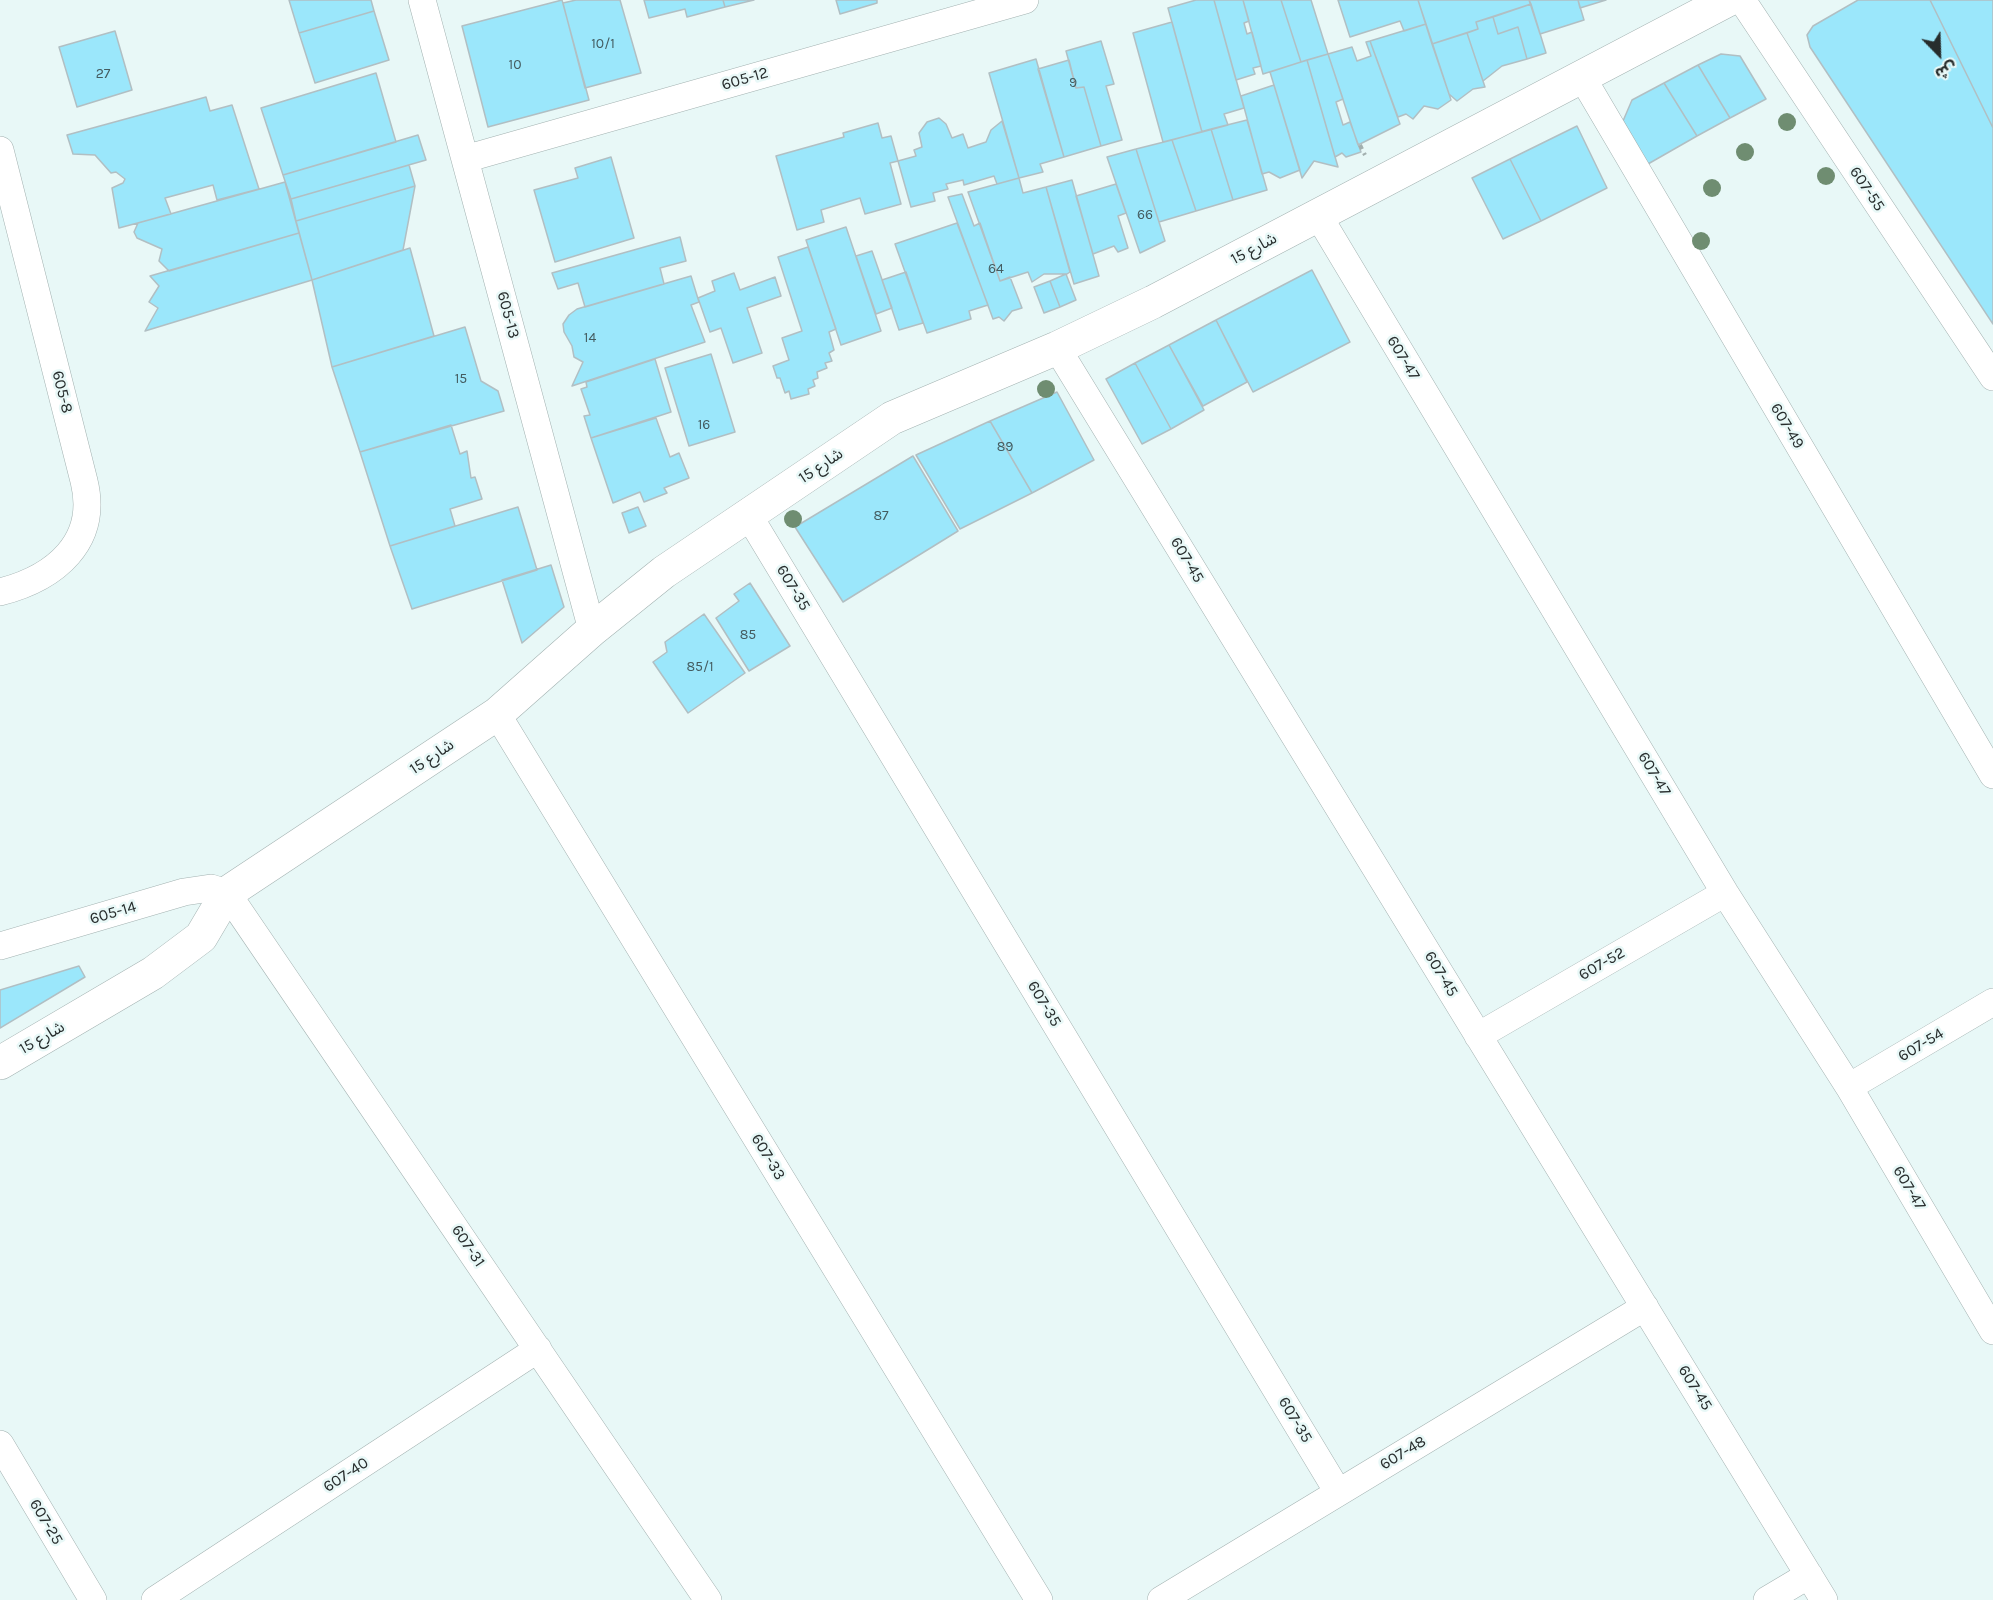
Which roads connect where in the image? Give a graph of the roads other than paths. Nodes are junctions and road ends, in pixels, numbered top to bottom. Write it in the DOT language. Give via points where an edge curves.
graph roads {
  1 [pos="422,0"];
  2 [pos="1025,0"];
  3 [pos="1728,0"];
  4 [pos="1742,0"];
  5 [pos="1582,77"];
  6 [pos="0,150"];
  7 [pos="465,159"];
  8 [pos="1318,215"];
  9 [pos="1057,348"];
  10 [pos="1993,377"];
  11 [pos="749,516"];
  12 [pos="0,592"];
  13 [pos="592,630"];
  14 [pos="497,714"];
  15 [pos="1993,775"];
  16 [pos="227,892"];
  17 [pos="1725,893"];
  18 [pos="0,946"];
  19 [pos="1993,1002"];
  20 [pos="1479,1036"];
  21 [pos="0,1063"];
  22 [pos="1849,1087"];
  23 [pos="1645,1306"];
  24 [pos="1990,1319"];
  25 [pos="538,1349"];
  26 [pos="0,1444"];
  27 [pos="1338,1492"];
  28 [pos="1809,1575"];
  29 [pos="93,1600"];
  30 [pos="155,1600"];
  31 [pos="708,1600"];
  32 [pos="1039,1600"];
  33 [pos="1161,1600"];
  34 [pos="1767,1600"];
  35 [pos="1824,1600"];
  1 -- 7 [label="street, 605-13"];
  2 -- 7 [label="street, 605-12"];
  3 -- 5 [label="street, شارع 15"];
  4 -- 10 [label="street, 607-55"];
  5 -- 8 [label="street, شارع 15"];
  5 -- 15 [label="street, 607-49"];
  6 -- 12 [label="street, 605-8" via="86,489 88,511 84,532 72,552 46,574"];
  7 -- 13 [label="street, 605-13"];
  8 -- 9 [label="street, شارع 15"];
  8 -- 17 [label="street, 607-47"];
  9 -- 11 [label="street, شارع 15" via="892,418"];
  9 -- 20 [label="street, 607-45"];
  11 -- 13 [label="street, شارع 15" via="664,572"];
  11 -- 27 [label="street, 607-35"];
  13 -- 14 [label="street, شارع 15"];
  14 -- 16 [label="street, شارع 15"];
  14 -- 32 [label="street, 607-33"];
  16 -- 18 [label="street, 605-14" via="211,888 184,892"];
  16 -- 21 [label="street, شارع 15" via="201,937 153,973"];
  16 -- 25 [label="street, 607-31"];
  17 -- 20 [label="street, 607-52"];
  17 -- 22 [label="street, 607-47"];
  19 -- 22 [label="street, 607-54"];
  20 -- 23 [label="street, 607-45"];
  22 -- 24 [label="street, 607-47"];
  23 -- 27 [label="street, 607-48"];
  23 -- 28 [label="street, 607-45"];
  25 -- 30 [label="street, 607-40"];
  25 -- 31 [label="street, 607-31"];
  26 -- 29 [label="street, 607-25"];
  27 -- 33 [label="street, 607-48"];
  28 -- 34 [label="street"];
  28 -- 35 [label="street, 607-45"];
}
